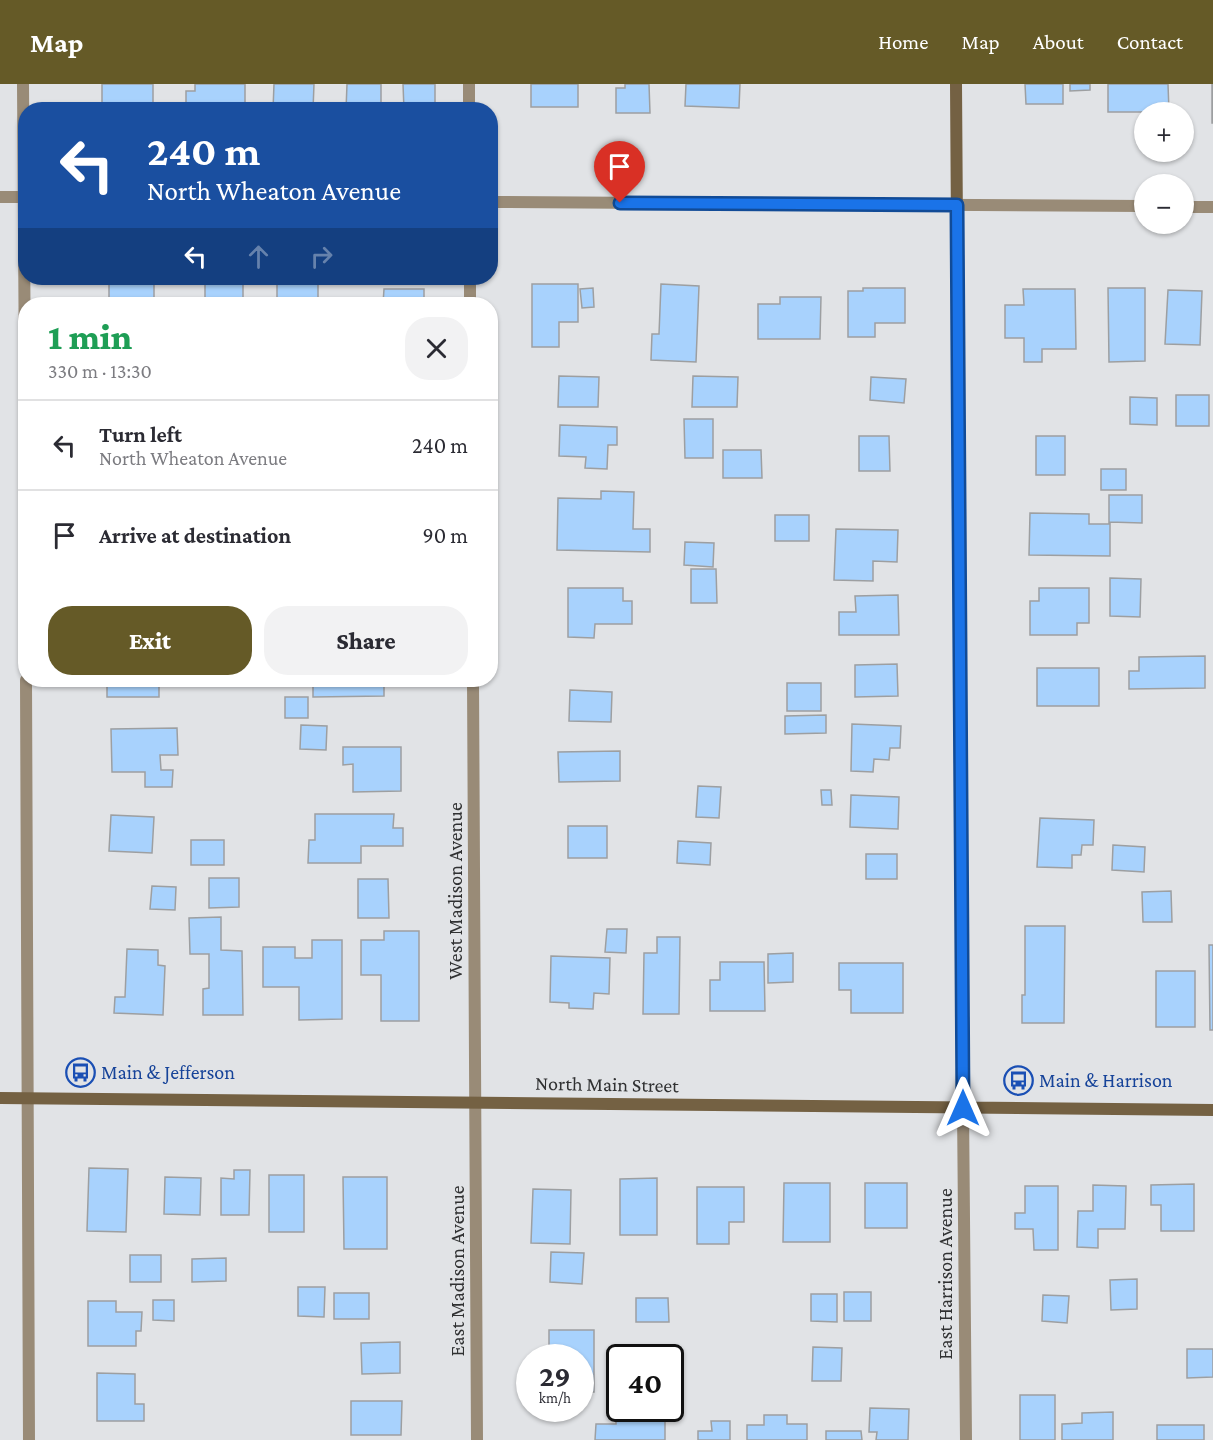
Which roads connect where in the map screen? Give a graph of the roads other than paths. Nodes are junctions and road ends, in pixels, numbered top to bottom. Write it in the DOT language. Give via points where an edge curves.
graph roads {
  1 [pos="23,84"];
  2 [pos="469,84"];
  3 [pos="956,84"];
  4 [pos="23,102"];
  5 [pos="469,102"];
  6 [pos="0,197"];
  7 [pos="18,197"];
  8 [pos="498,202"];
  9 [pos="957,205"];
  10 [pos="1134,206"];
  11 [pos="1194,207"];
  12 [pos="1213,207"];
  13 [pos="26,687"];
  14 [pos="473,687"];
  15 [pos="0,1098"];
  16 [pos="28,1098"];
  17 [pos="476,1102"];
  18 [pos="963,1108"];
  19 [pos="1213,1110"];
  20 [pos="29,1440"];
  21 [pos="477,1440"];
  22 [pos="966,1440"];
  1 -- 4 [label="street"];
  2 -- 5 [label="street"];
  3 -- 9 [label="street"];
  6 -- 7 [label="street"];
  8 -- 9 [label="street"];
  9 -- 10 [label="street"];
  9 -- 18 [label="street"];
  11 -- 12 [label="street"];
  13 -- 16 [label="street"];
  14 -- 17 [label="street, West Madison Avenue"];
  15 -- 16 [label="street, North Main Street"];
  16 -- 17 [label="street, North Main Street"];
  16 -- 20 [label="street"];
  17 -- 18 [label="street, North Main Street"];
  17 -- 21 [label="street, East Madison Avenue"];
  18 -- 19 [label="street, North Main Street"];
  18 -- 22 [label="street, East Harrison Avenue"];
}
